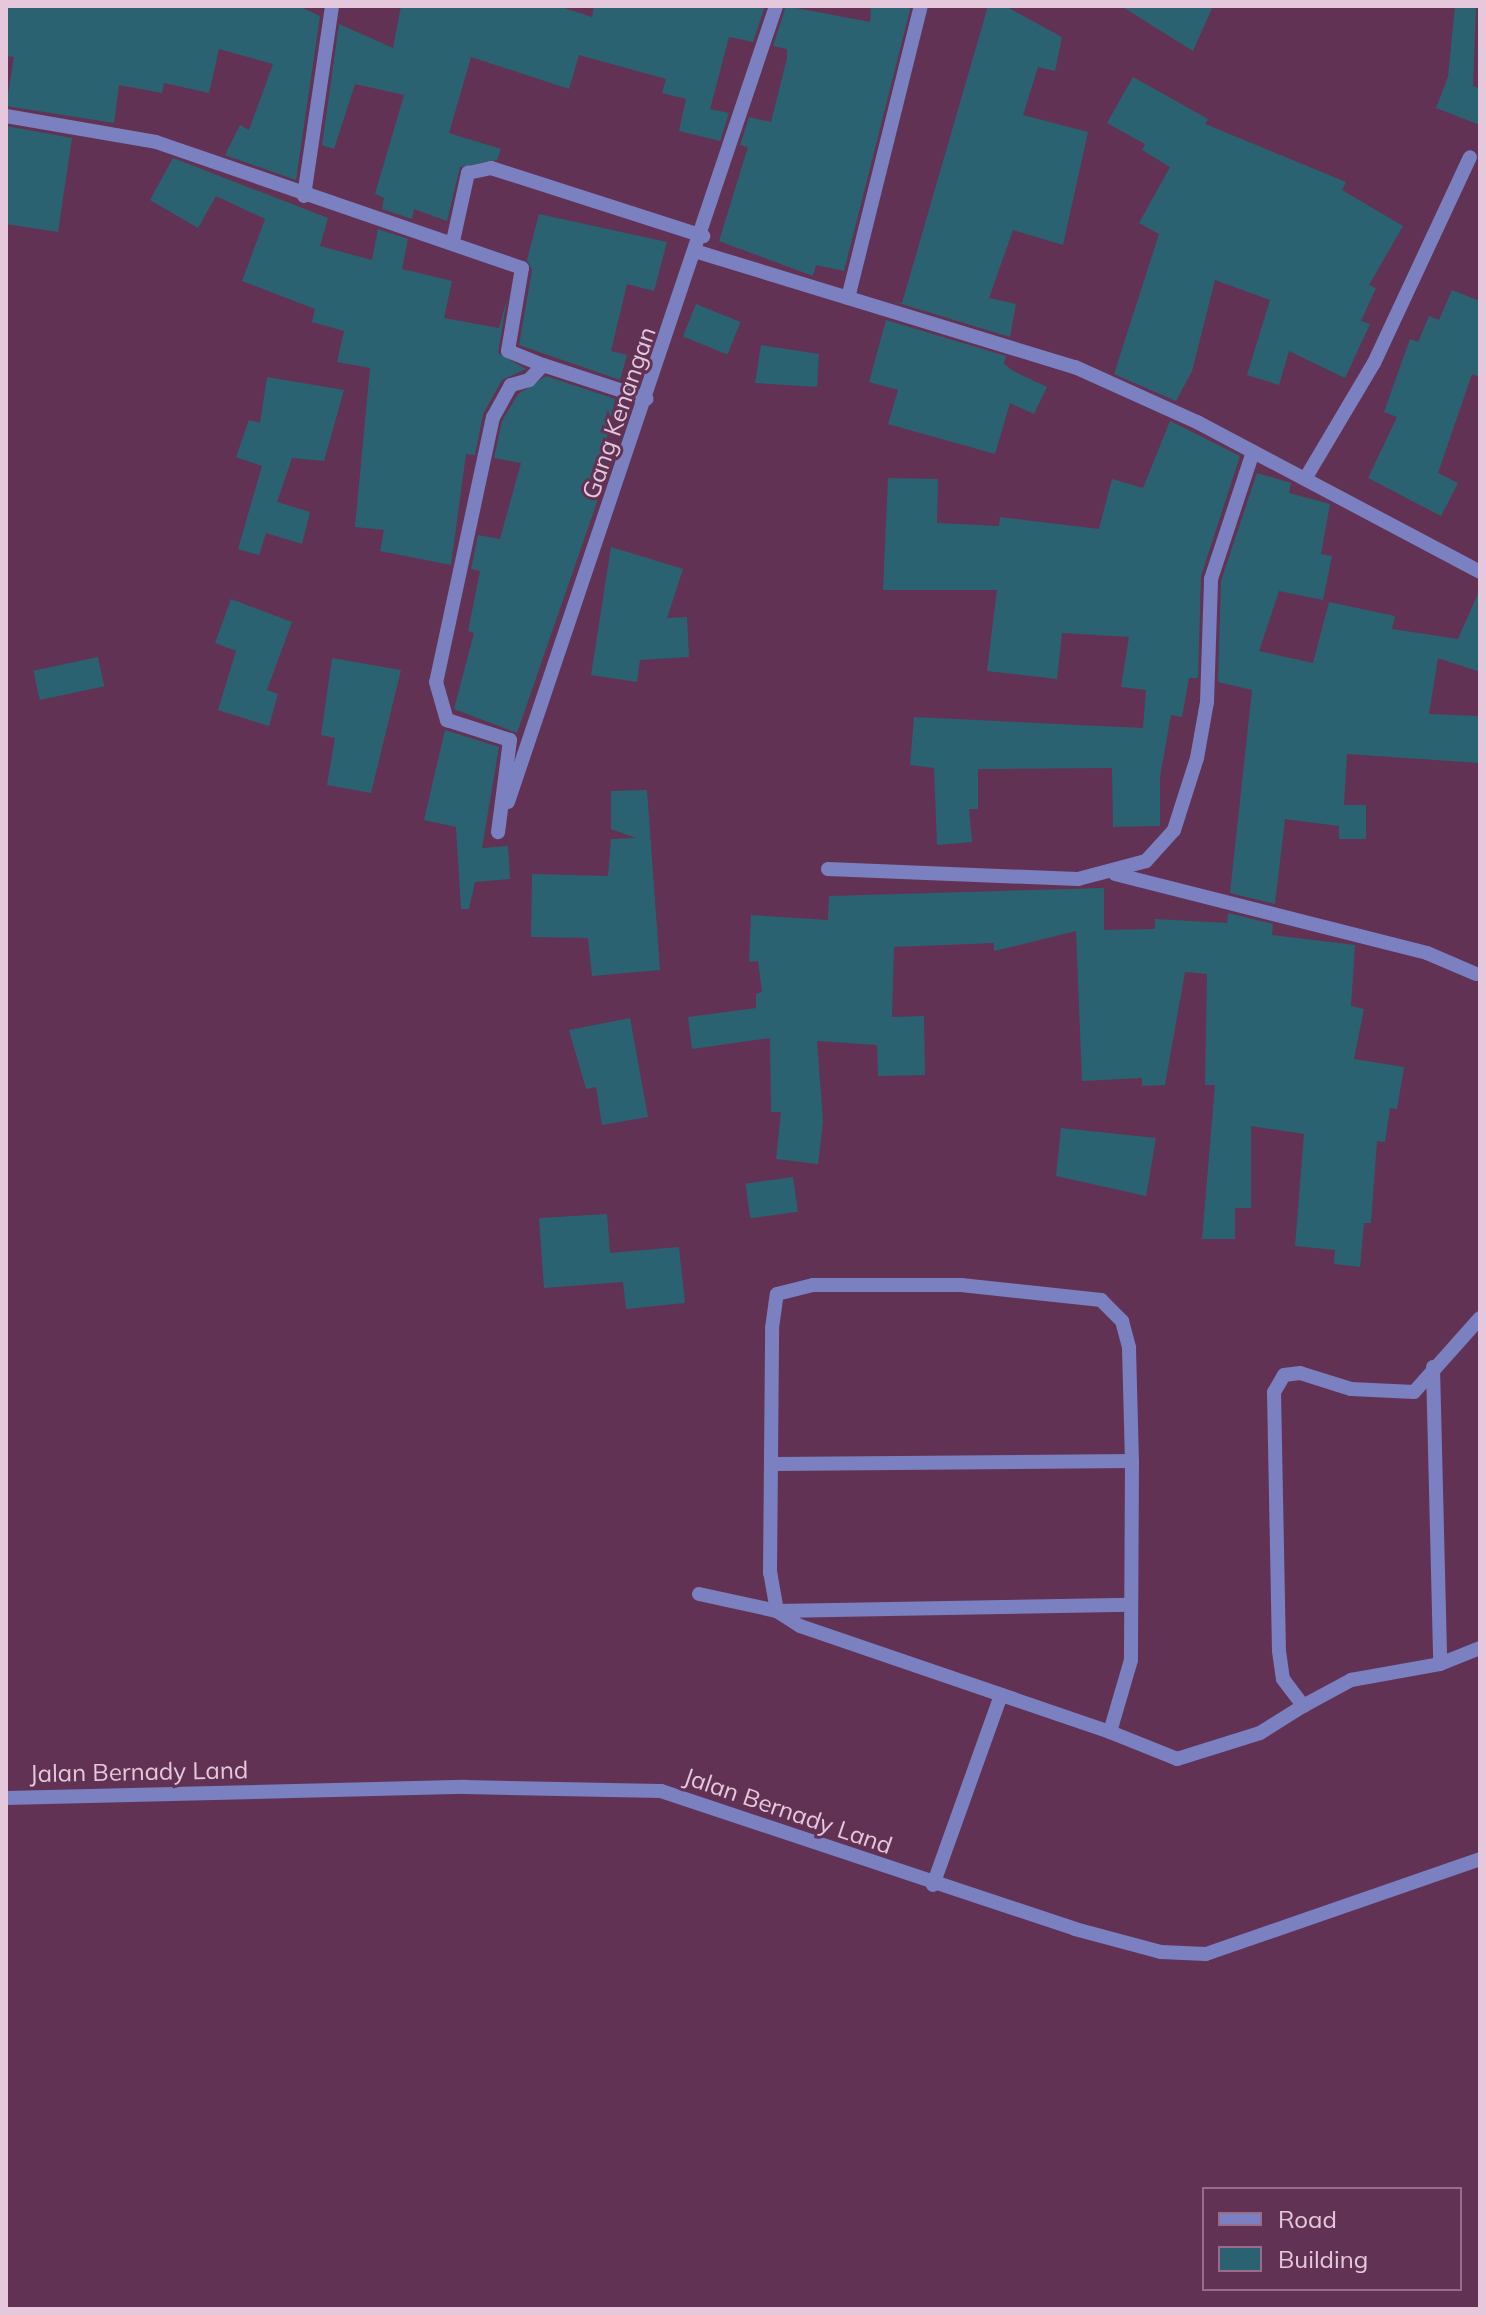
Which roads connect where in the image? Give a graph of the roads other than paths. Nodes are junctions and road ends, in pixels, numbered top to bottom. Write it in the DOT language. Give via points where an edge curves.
graph roads {
  1 [pos="332,6"];
  2 [pos="776,6"];
  3 [pos="921,6"];
  4 [pos="6,116"];
  5 [pos="1470,157"];
  6 [pos="304,196"];
  7 [pos="703,236"];
  8 [pos="453,241"];
  9 [pos="698,252"];
  10 [pos="848,298"];
  11 [pos="543,365"];
  12 [pos="647,399"];
  13 [pos="1253,452"];
  14 [pos="1305,479"];
  15 [pos="1480,572"];
  16 [pos="828,869"];
  17 [pos="1114,874"];
  18 [pos="1476,974"];
  19 [pos="1480,1318"];
  20 [pos="1432,1366"];
  21 [pos="1132,1461"];
  22 [pos="775,1464"];
  23 [pos="699,1594"];
  24 [pos="1131,1605"];
  25 [pos="777,1611"];
  26 [pos="1480,1648"];
  27 [pos="1440,1664"];
  28 [pos="1001,1695"];
  29 [pos="1303,1706"];
  30 [pos="1110,1732"];
  31 [pos="6,1798"];
  32 [pos="1480,1859"];
  33 [pos="933,1885"];
  1 -- 6 [label="street"];
  2 -- 7 [label="street, Gang Kenangan"];
  3 -- 10 [label="street"];
  4 -- 6 [label="street" via="156,142"];
  5 -- 14 [label="street" via="1374,363"];
  6 -- 8 [label="street"];
  7 -- 8 [label="street" via="491,168 468,173"];
  7 -- 9 [label="street, Gang Kenangan"];
  8 -- 11 [label="street" via="522,268 508,351"];
  9 -- 10 [label="street"];
  9 -- 12 [label="street, Gang Kenangan"];
  10 -- 13 [label="street" via="1075,367"];
  11 -- 12 [label="street"];
  11 -- 12 [label="street, Gang Kenangan" via="529,380 511,385 493,417 436,682 447,720 510,740 498,832"];
  13 -- 14 [label="street"];
  13 -- 17 [label="street" via="1211,579 1207,702 1174,830 1146,861"];
  14 -- 15 [label="street"];
  16 -- 17 [label="street" via="951,869 1027,879"];
  17 -- 18 [label="street" via="1427,953"];
  19 -- 20 [label="street"];
  20 -- 27 [label="street"];
  20 -- 29 [label="street" via="1414,1392 1351,1389 1300,1373 1284,1375 1274,1392 1279,1651 1283,1679"];
  21 -- 22 [label="street"];
  21 -- 22 [label="street" via="1129,1348 1122,1321 1101,1300 961,1285 813,1285 777,1294 771,1363"];
  21 -- 24 [label="street"];
  22 -- 25 [label="street" via="770,1573"];
  23 -- 25 [label="street"];
  24 -- 25 [label="street"];
  24 -- 30 [label="street" via="1131,1660"];
  25 -- 28 [label="street" via="800,1626"];
  26 -- 27 [label="street"];
  27 -- 29 [label="street" via="1351,1680"];
  28 -- 30 [label="street"];
  28 -- 33 [label="street"];
  29 -- 30 [label="street" via="1260,1733 1177,1759"];
  31 -- 33 [label="street, Jalan Bernady Land" via="495,1786 661,1791"];
  32 -- 33 [label="street, Jalan Bernady Land" via="1206,1954 1161,1952"];
}
